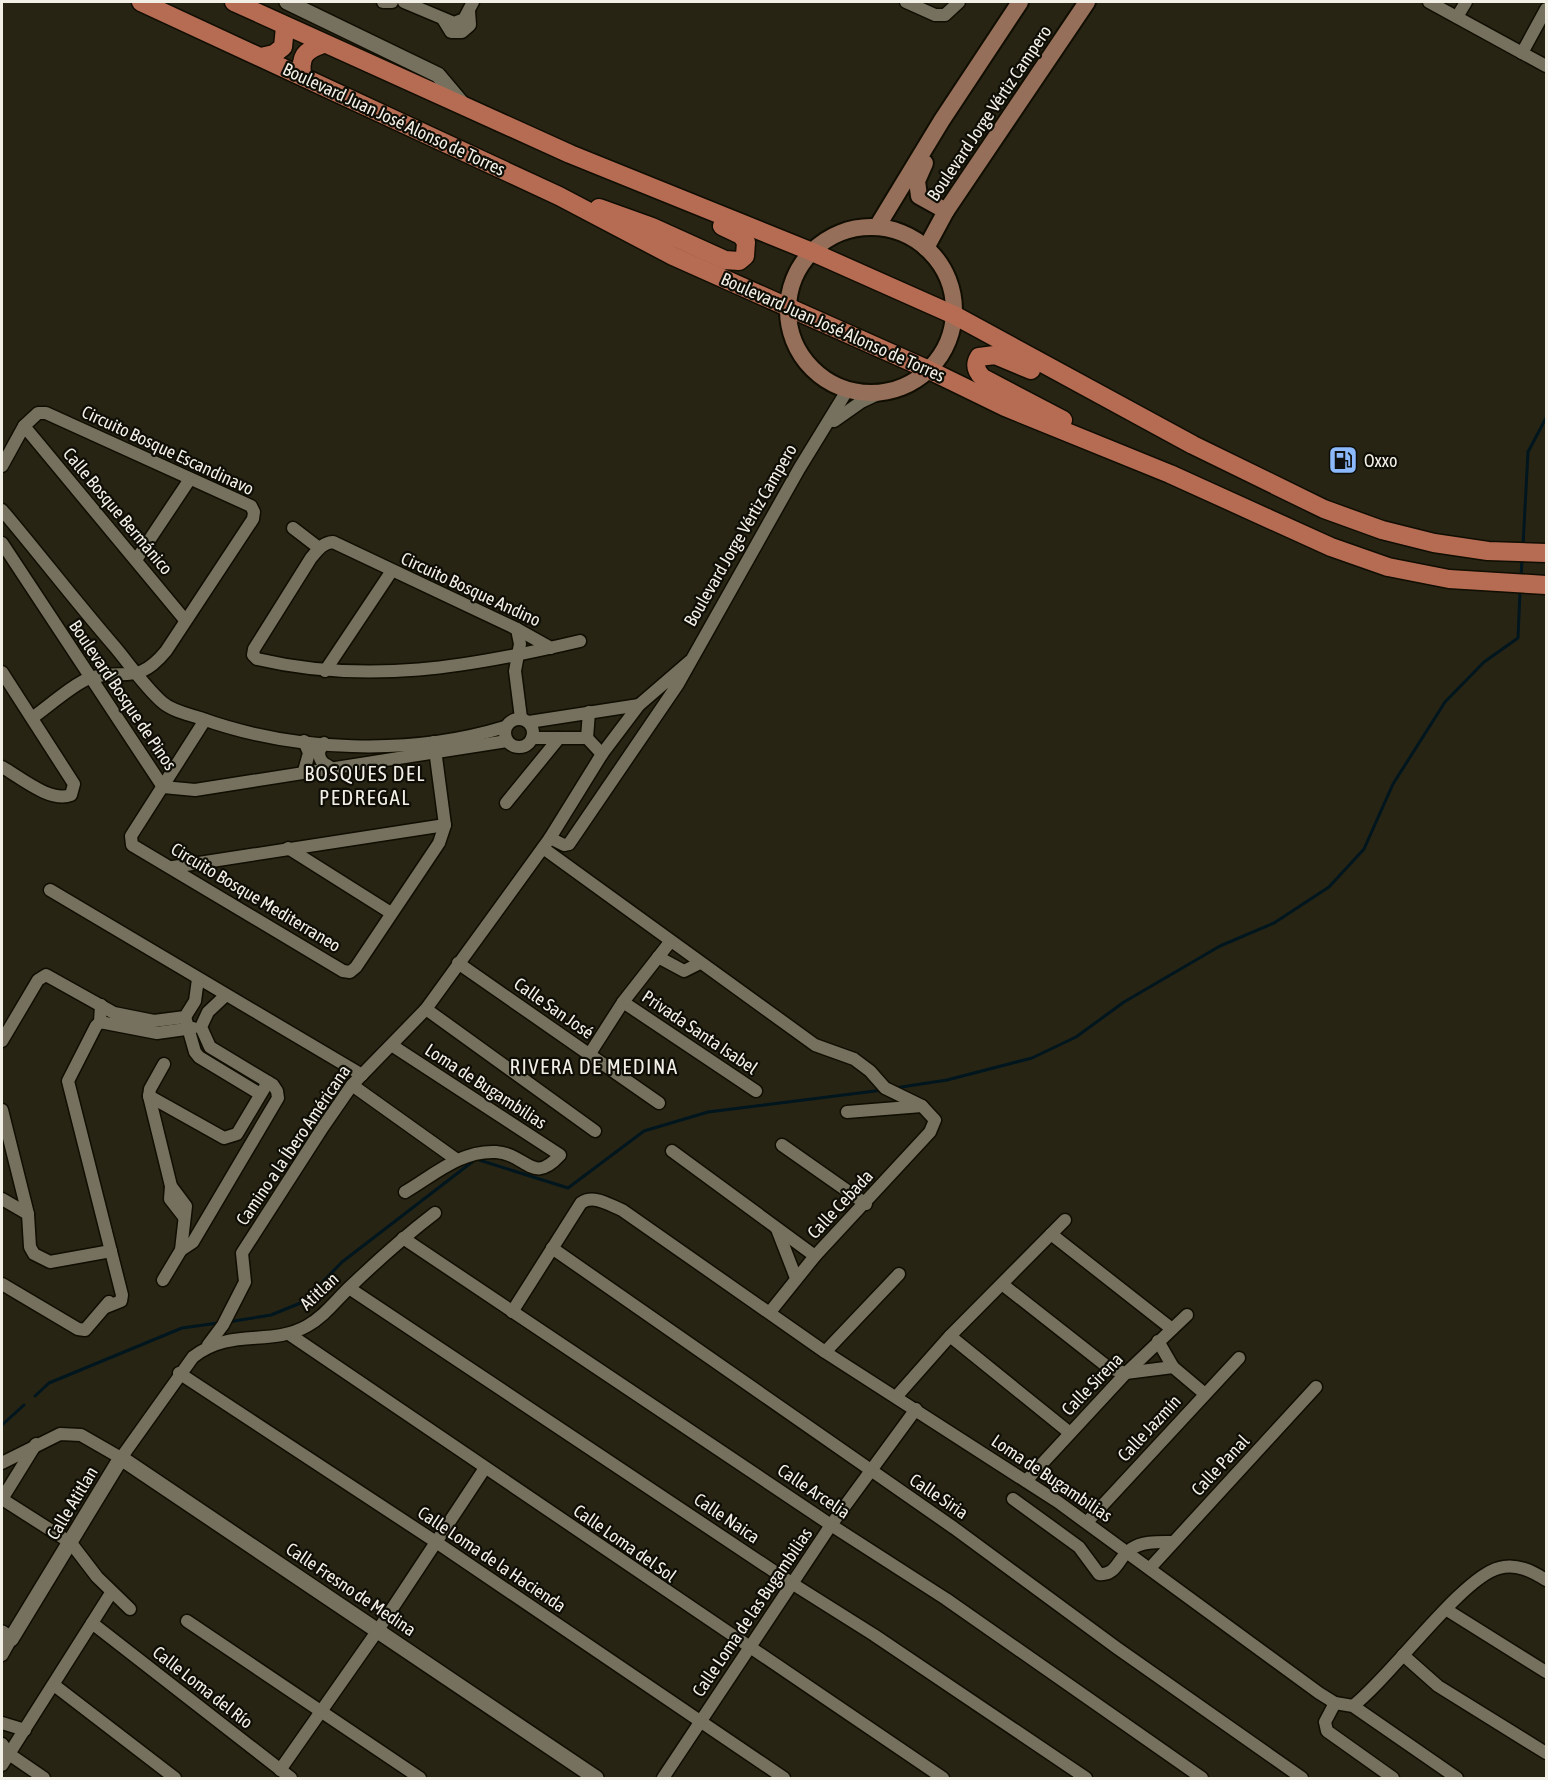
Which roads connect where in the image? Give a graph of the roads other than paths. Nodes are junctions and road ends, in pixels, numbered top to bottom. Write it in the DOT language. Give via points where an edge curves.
graph roads {
  1 [pos="141,2"];
  2 [pos="234,2"];
  3 [pos="287,2"];
  4 [pos="383,2"];
  5 [pos="392,2"];
  6 [pos="404,2"];
  7 [pos="906,2"];
  8 [pos="959,2"];
  9 [pos="1020,2"];
  10 [pos="1087,2"];
  11 [pos="1429,2"];
  12 [pos="1466,2"];
  13 [pos="471,6"];
  14 [pos="927,6"];
  15 [pos="1546,9"];
  16 [pos="1457,17"];
  17 [pos="285,27"];
  18 [pos="323,44"];
  19 [pos="1522,53"];
  20 [pos="261,57"];
  21 [pos="1546,66"];
  22 [pos="302,76"];
  23 [pos="465,107"];
  24 [pos="942,120"];
  25 [pos="639,182"];
  26 [pos="559,196"];
  27 [pos="946,211"];
  28 [pos="877,227"];
  29 [pos="926,248"];
  30 [pos="810,251"];
  31 [pos="788,306"];
  32 [pos="954,315"];
  33 [pos="929,370"];
  34 [pos="848,390"];
  35 [pos="878,394"];
  36 [pos="1154,423"];
  37 [pos="24,426"];
  38 [pos="825,430"];
  39 [pos="1135,460"];
  40 [pos="2,466"];
  41 [pos="190,479"];
  42 [pos="2,510"];
  43 [pos="292,528"];
  44 [pos="2,543"];
  45 [pos="319,548"];
  46 [pos="1546,553"];
  47 [pos="41,560"];
  48 [pos="135,560"];
  49 [pos="391,572"];
  50 [pos="23,574"];
  51 [pos="1546,585"];
  52 [pos="185,620"];
  53 [pos="517,629"];
  54 [pos="580,641"];
  55 [pos="551,648"];
  56 [pos="518,653"];
  57 [pos="497,658"];
  58 [pos="690,661"];
  59 [pos="325,671"];
  60 [pos="2,672"];
  61 [pos="137,674"];
  62 [pos="89,678"];
  63 [pos="639,705"];
  64 [pos="589,712"];
  65 [pos="32,718"];
  66 [pos="205,720"];
  67 [pos="517,722"];
  68 [pos="560,738"];
  69 [pos="587,738"];
  70 [pos="304,741"];
  71 [pos="507,741"];
  72 [pos="528,742"];
  73 [pos="324,743"];
  74 [pos="435,747"];
  75 [pos="602,754"];
  76 [pos="538,765"];
  77 [pos="2,767"];
  78 [pos="330,767"];
  79 [pos="304,771"];
  80 [pos="163,787"];
  81 [pos="506,803"];
  82 [pos="445,825"];
  83 [pos="547,843"];
  84 [pos="288,849"];
  85 [pos="173,867"];
  86 [pos="50,890"];
  87 [pos="391,913"];
  88 [pos="670,942"];
  89 [pos="658,957"];
  90 [pos="458,963"];
  91 [pos="700,963"];
  92 [pos="198,979"];
  93 [pos="226,994"];
  94 [pos="623,1002"];
  95 [pos="101,1005"];
  96 [pos="426,1010"];
  97 [pos="100,1022"];
  98 [pos="186,1023"];
  99 [pos="201,1027"];
  100 [pos="2,1041"];
  101 [pos="393,1046"];
  102 [pos="589,1055"];
  103 [pos="164,1064"];
  104 [pos="362,1075"];
  105 [pos="268,1082"];
  106 [pos="352,1085"];
  107 [pos="756,1091"];
  108 [pos="260,1094"];
  109 [pos="149,1096"];
  110 [pos="659,1103"];
  111 [pos="922,1106"];
  112 [pos="2,1110"];
  113 [pos="847,1112"];
  114 [pos="595,1131"];
  115 [pos="782,1145"];
  116 [pos="672,1151"];
  117 [pos="457,1160"];
  118 [pos="405,1192"];
  119 [pos="2,1199"];
  120 [pos="866,1203"];
  121 [pos="435,1213"];
  122 [pos="28,1214"];
  123 [pos="1065,1220"];
  124 [pos="184,1223"];
  125 [pos="777,1229"];
  126 [pos="197,1234"];
  127 [pos="1051,1234"];
  128 [pos="403,1238"];
  129 [pos="552,1248"];
  130 [pos="181,1250"];
  131 [pos="111,1251"];
  132 [pos="815,1256"];
  133 [pos="899,1274"];
  134 [pos="796,1278"];
  135 [pos="163,1280"];
  136 [pos="2,1284"];
  137 [pos="1002,1284"];
  138 [pos="349,1288"];
  139 [pos="512,1312"];
  140 [pos="770,1312"];
  141 [pos="1187,1315"];
  142 [pos="223,1325"];
  143 [pos="1172,1329"];
  144 [pos="289,1334"];
  145 [pos="950,1336"];
  146 [pos="241,1337"];
  147 [pos="1158,1341"];
  148 [pos="208,1345"];
  149 [pos="825,1352"];
  150 [pos="1239,1358"];
  151 [pos="1173,1367"];
  152 [pos="179,1373"];
  153 [pos="1126,1373"];
  154 [pos="1316,1387"];
  155 [pos="1205,1394"];
  156 [pos="896,1397"];
  157 [pos="916,1409"];
  158 [pos="1070,1433"];
  159 [pos="37,1443"];
  160 [pos="121,1458"];
  161 [pos="2,1463"];
  162 [pos="485,1468"];
  163 [pos="869,1470"];
  164 [pos="1026,1481"];
  165 [pos="2,1499"];
  166 [pos="1013,1499"];
  167 [pos="1087,1522"];
  168 [pos="831,1525"];
  169 [pos="436,1542"];
  170 [pos="1173,1542"];
  171 [pos="71,1543"];
  172 [pos="1128,1551"];
  173 [pos="1150,1568"];
  174 [pos="1546,1580"];
  175 [pos="793,1584"];
  176 [pos="111,1593"];
  177 [pos="130,1609"];
  178 [pos="1447,1610"];
  179 [pos="187,1621"];
  180 [pos="92,1623"];
  181 [pos="378,1630"];
  182 [pos="6,1636"];
  183 [pos="750,1648"];
  184 [pos="2,1655"];
  185 [pos="1403,1655"];
  186 [pos="1546,1672"];
  187 [pos="54,1685"];
  188 [pos="1335,1703"];
  189 [pos="1353,1706"];
  190 [pos="320,1710"];
  191 [pos="699,1722"];
  192 [pos="2,1723"];
  193 [pos="25,1730"];
  194 [pos="5,1749"];
  195 [pos="1546,1753"];
  196 [pos="2,1766"];
  197 [pos="280,1770"];
  198 [pos="44,1779"];
  199 [pos="175,1779"];
  200 [pos="291,1779"];
  201 [pos="420,1779"];
  202 [pos="596,1779"];
  203 [pos="663,1779"];
  204 [pos="784,1779"];
  205 [pos="943,1779"];
  206 [pos="1086,1779"];
  207 [pos="1202,1779"];
  208 [pos="1302,1779"];
  209 [pos="1393,1779"];
  210 [pos="1456,1779"];
  1 -- 20 [label="main road, Boulevard Juan José Alonso de Torres"];
  2 -- 17 [label="main road, Boulevard Juan José Alonso de Torres"];
  3 -- 23 [label="street" via="438,75"];
  4 -- 5 [label="street"];
  6 -- 13 [label="street" via="460,22"];
  7 -- 14 [label="street"];
  8 -- 14 [label="street" via="945,15 935,15"];
  9 -- 24 [label="main road, Boulevard Jorge Vértiz Campero"];
  10 -- 27 [label="main road, Boulevard Jorge Vértiz Campero"];
  11 -- 16 [label="street"];
  12 -- 16 [label="street"];
  15 -- 19 [label="street"];
  16 -- 19 [label="street"];
  17 -- 18 [label="main road, Boulevard Juan José Alonso de Torres"];
  17 -- 20 [label="main road" via="283,47"];
  18 -- 22 [label="main road" via="305,51"];
  18 -- 23 [label="main road, Boulevard Juan José Alonso de Torres"];
  19 -- 21 [label="street"];
  20 -- 22 [label="main road, Boulevard Juan José Alonso de Torres"];
  22 -- 26 [label="main road, Boulevard Juan José Alonso de Torres"];
  23 -- 25 [label="main road, Boulevard Juan José Alonso de Torres"];
  24 -- 27 [label="main road" via="916,190 924,201"];
  24 -- 28 [label="main road, Boulevard Jorge Vértiz Campero"];
  25 -- 26 [label="main road" via="741,236 746,243 745,256 734,262 725,260 620,214"];
  25 -- 30 [label="main road, Boulevard Juan José Alonso de Torres"];
  26 -- 31 [label="main road, Boulevard Juan José Alonso de Torres" via="673,256"];
  27 -- 29 [label="main road, Boulevard Jorge Vértiz Campero"];
  28 -- 29 [label="main road" via="905,234"];
  28 -- 30 [label="main road" via="838,232"];
  29 -- 32 [label="main road" via="946,275"];
  30 -- 31 [label="main road" via="792,275"];
  30 -- 32 [label="main road, Boulevard Juan José Alonso de Torres"];
  31 -- 33 [label="main road, Boulevard Juan José Alonso de Torres"];
  31 -- 34 [label="main road" via="793,333 805,357 824,376"];
  32 -- 33 [label="main road" via="948,343"];
  32 -- 36 [label="main road, Boulevard Juan José Alonso de Torres"];
  33 -- 35 [label="main road" via="906,387"];
  33 -- 39 [label="main road, Boulevard Juan José Alonso de Torres" via="1005,407"];
  34 -- 35 [label="main road"];
  34 -- 38 [label="street, Boulevard Jorge Vértiz Campero"];
  35 -- 38 [label="street, Boulevard Jorge Vértiz Campero" via="848,410"];
  36 -- 39 [label="main road" via="1076,393 1005,358 989,354 977,360 976,370 983,378 1103,439"];
  36 -- 46 [label="main road, Boulevard Juan José Alonso de Torres" via="1242,470 1382,530 1463,548"];
  37 -- 40 [label="street"];
  37 -- 41 [label="street, Circuito Bosque Escandinavo" via="38,413 46,413"];
  37 -- 48 [label="street, Calle Bosque Bermánico"];
  38 -- 58 [label="street, Boulevard Jorge Vértiz Campero"];
  39 -- 51 [label="main road, Boulevard Juan José Alonso de Torres" via="1360,558 1440,578"];
  41 -- 48 [label="street"];
  41 -- 52 [label="street, Circuito Bosque Escandinavo" via="251,506 254,512"];
  42 -- 47 [label="street, Boulevard Bosque de Pinos"];
  43 -- 45 [label="street"];
  44 -- 50 [label="street, Boulevard Bosque de Pinos"];
  45 -- 49 [label="street, Circuito Bosque Andino" via="333,542"];
  45 -- 59 [label="street" via="253,655 297,668"];
  47 -- 50 [label="street" via="30,564"];
  47 -- 61 [label="street, Boulevard Bosque de Pinos"];
  48 -- 52 [label="street, Calle Bosque Bermánico"];
  49 -- 53 [label="street, Circuito Bosque Andino"];
  49 -- 59 [label="street"];
  50 -- 62 [label="street, Boulevard Bosque de Pinos"];
  52 -- 61 [label="street, Circuito Bosque Escandinavo" via="153,666"];
  53 -- 55 [label="street, Circuito Bosque Andino"];
  53 -- 56 [label="street"];
  54 -- 55 [label="street"];
  55 -- 56 [label="street, Circuito Bosque Andino"];
  56 -- 57 [label="street, Circuito Bosque Andino"];
  56 -- 67 [label="street"];
  57 -- 59 [label="street" via="402,673"];
  57 -- 67 [label="street" via="509,675"];
  58 -- 63 [label="street, Boulevard Jorge Vértiz Campero"];
  58 -- 83 [label="street, Boulevard Jorge Vértiz Campero" via="569,844"];
  60 -- 65 [label="street"];
  61 -- 62 [label="street"];
  61 -- 66 [label="street, Boulevard Bosque de Pinos" via="162,702"];
  62 -- 65 [label="street"];
  62 -- 80 [label="street, Boulevard Bosque de Pinos"];
  63 -- 64 [label="street, Boulevard Bosque de Pinos"];
  63 -- 75 [label="street, Boulevard Jorge Vértiz Campero"];
  64 -- 67 [label="street, Boulevard Bosque de Pinos"];
  64 -- 69 [label="street"];
  65 -- 77 [label="street" via="74,784 71,795 53,795"];
  66 -- 70 [label="street, Boulevard Bosque de Pinos" via="232,729"];
  66 -- 80 [label="street"];
  67 -- 71 [label="street"];
  67 -- 72 [label="street" via="533,732"];
  67 -- 74 [label="street, Boulevard Bosque de Pinos"];
  68 -- 69 [label="street"];
  68 -- 72 [label="street"];
  68 -- 76 [label="street"];
  69 -- 75 [label="street"];
  70 -- 73 [label="street, Boulevard Bosque de Pinos"];
  70 -- 79 [label="street" via="309,753"];
  71 -- 72 [label="street" via="517,747"];
  71 -- 74 [label="street, Boulevard Bosque de Pinos"];
  72 -- 76 [label="street"];
  73 -- 74 [label="street, Boulevard Bosque de Pinos"];
  73 -- 78 [label="street" via="319,757"];
  74 -- 78 [label="street, Boulevard Bosque de Pinos"];
  74 -- 82 [label="street"];
  75 -- 83 [label="street, Boulevard Jorge Vértiz Campero"];
  76 -- 81 [label="street"];
  78 -- 79 [label="street, Boulevard Bosque de Pinos"];
  79 -- 80 [label="street, Boulevard Bosque de Pinos" via="195,790"];
  80 -- 85 [label="street, Circuito Bosque Mediterraneo" via="130,841"];
  82 -- 84 [label="street"];
  82 -- 87 [label="street, Circuito Bosque Mediterraneo" via="439,843"];
  83 -- 88 [label="street"];
  83 -- 90 [label="street, Camino a la Íbero Américana"];
  84 -- 85 [label="street"];
  84 -- 87 [label="street"];
  85 -- 87 [label="street, Circuito Bosque Mediterraneo" via="343,971 350,972 356,967"];
  86 -- 92 [label="street"];
  88 -- 89 [label="street, Privada Santa Isabel"];
  88 -- 91 [label="street"];
  89 -- 91 [label="street" via="684,970"];
  89 -- 94 [label="street, Privada Santa Isabel"];
  90 -- 96 [label="street, Camino a la Íbero Américana"];
  90 -- 102 [label="street, Calle San José"];
  91 -- 111 [label="street" via="815,1045 854,1059 885,1088"];
  92 -- 93 [label="street"];
  92 -- 98 [label="street"];
  93 -- 99 [label="street"];
  93 -- 104 [label="street"];
  94 -- 102 [label="street, Privada Santa Isabel"];
  94 -- 107 [label="street, Privada Santa Isabel"];
  95 -- 97 [label="street"];
  95 -- 98 [label="street" via="119,1015"];
  95 -- 100 [label="street" via="51,976 41,976"];
  96 -- 101 [label="street, Camino a la Íbero Américana"];
  96 -- 114 [label="street"];
  97 -- 98 [label="street" via="157,1034"];
  97 -- 131 [label="street" via="68,1081"];
  98 -- 99 [label="street"];
  98 -- 108 [label="street" via="199,1058"];
  99 -- 105 [label="street" via="210,1047"];
  101 -- 104 [label="street, Camino a la Íbero Américana"];
  101 -- 117 [label="street, Loma de Bugambilias" via="560,1155 542,1170 509,1154 469,1154"];
  102 -- 110 [label="street, Calle San José"];
  103 -- 109 [label="street"];
  104 -- 106 [label="street, Camino a la Íbero Américana"];
  105 -- 108 [label="street"];
  105 -- 126 [label="street" via="277,1090 278,1098"];
  106 -- 117 [label="street"];
  106 -- 142 [label="street, Camino a la Íbero Américana" via="242,1253 246,1276"];
  108 -- 109 [label="street" via="237,1134 224,1138"];
  109 -- 124 [label="street" via="171,1186 185,1202"];
  111 -- 113 [label="street"];
  111 -- 120 [label="street, Calle Cebada" via="935,1119 930,1132"];
  112 -- 122 [label="street"];
  115 -- 120 [label="street"];
  116 -- 125 [label="street"];
  117 -- 118 [label="street"];
  119 -- 122 [label="street"];
  120 -- 132 [label="street, Calle Cebada"];
  121 -- 128 [label="street, Atitlan"];
  122 -- 131 [label="street" via="30,1247 41,1260 60,1262"];
  123 -- 127 [label="street"];
  124 -- 126 [label="street"];
  124 -- 130 [label="street"];
  125 -- 132 [label="street"];
  125 -- 134 [label="street"];
  126 -- 130 [label="street"];
  127 -- 137 [label="street"];
  127 -- 143 [label="street"];
  128 -- 138 [label="street, Atitlan"];
  128 -- 139 [label="street, Calle Arcelia"];
  129 -- 139 [label="street"];
  129 -- 140 [label="street, Loma de Bugambilias" via="587,1199 622,1210"];
  129 -- 163 [label="street, Calle Siria"];
  130 -- 135 [label="street"];
  131 -- 136 [label="street" via="121,1301 106,1307 85,1330"];
  132 -- 134 [label="street, Calle Cebada"];
  133 -- 149 [label="street"];
  134 -- 140 [label="street, Calle Cebada"];
  137 -- 145 [label="street"];
  137 -- 153 [label="street" via="1099,1362"];
  138 -- 144 [label="street, Atitlan" via="322,1316"];
  138 -- 175 [label="street, Calle Naica"];
  139 -- 168 [label="street, Calle Arcelia"];
  140 -- 149 [label="street, Loma de Bugambilias"];
  141 -- 143 [label="street, Calle Sirena"];
  142 -- 146 [label="street"];
  142 -- 148 [label="street, Camino a la Íbero Américana"];
  143 -- 147 [label="street, Calle Sirena"];
  144 -- 146 [label="street, Atitlan"];
  144 -- 162 [label="street, Calle Loma del Sol"];
  145 -- 156 [label="street"];
  145 -- 158 [label="street"];
  146 -- 148 [label="street, Atitlan"];
  147 -- 151 [label="street"];
  147 -- 153 [label="street, Calle Sirena"];
  148 -- 152 [label="street"];
  149 -- 156 [label="street, Loma de Bugambilias"];
  150 -- 155 [label="street, Calle Jazmín"];
  151 -- 153 [label="street"];
  151 -- 155 [label="street"];
  152 -- 160 [label="street, Calle Atitlan"];
  152 -- 169 [label="street, Calle Loma de la Hacienda"];
  153 -- 158 [label="street, Calle Sirena"];
  154 -- 170 [label="street, Calle Panal"];
  155 -- 167 [label="street, Calle Jazmín"];
  156 -- 157 [label="street, Loma de Bugambilias"];
  157 -- 163 [label="street, Calle Loma de las Bugambilias"];
  157 -- 164 [label="street, Loma de Bugambilias"];
  158 -- 164 [label="street, Calle Sirena"];
  159 -- 160 [label="street, Calle Fresno de Medina" via="60,1434 81,1436"];
  159 -- 161 [label="street"];
  159 -- 165 [label="street"];
  160 -- 171 [label="street, Calle Atitlan"];
  160 -- 181 [label="street, Calle Fresno de Medina"];
  162 -- 169 [label="street"];
  162 -- 183 [label="street, Calle Loma del Sol"];
  163 -- 168 [label="street, Calle Loma de las Bugambilias"];
  163 -- 208 [label="street, Calle Siria"];
  164 -- 167 [label="street, Loma de Bugambilias"];
  165 -- 171 [label="street"];
  166 -- 172 [label="street" via="1079,1547 1099,1574 1113,1571"];
  167 -- 172 [label="street, Loma de Bugambilias"];
  168 -- 175 [label="street, Calle Loma de las Bugambilias"];
  168 -- 207 [label="street, Calle Arcelia" via="946,1599"];
  169 -- 181 [label="street"];
  169 -- 191 [label="street, Calle Loma de la Hacienda"];
  170 -- 172 [label="street" via="1145,1543"];
  170 -- 173 [label="street, Calle Panal"];
  171 -- 176 [label="street"];
  171 -- 182 [label="street, Calle Atitlan"];
  172 -- 173 [label="street, Loma de Bugambilias"];
  173 -- 188 [label="street, Loma de Bugambilias" via="1210,1616"];
  174 -- 178 [label="street" via="1522,1568 1497,1568 1475,1581"];
  175 -- 183 [label="street, Calle Loma de las Bugambilias"];
  175 -- 206 [label="street, Calle Naica"];
  176 -- 177 [label="street"];
  176 -- 180 [label="street"];
  178 -- 185 [label="street"];
  178 -- 186 [label="street"];
  179 -- 190 [label="street"];
  180 -- 187 [label="street"];
  180 -- 197 [label="street, Calle Loma del Río"];
  181 -- 190 [label="street"];
  181 -- 202 [label="street, Calle Fresno de Medina"];
  182 -- 184 [label="street, Calle Atitlan"];
  183 -- 191 [label="street, Calle Loma de las Bugambilias"];
  183 -- 205 [label="street, Calle Loma del Sol"];
  185 -- 189 [label="street" via="1372,1692"];
  185 -- 195 [label="street" via="1438,1686"];
  187 -- 193 [label="street"];
  187 -- 199 [label="street"];
  188 -- 189 [label="street, Loma de Bugambilias"];
  188 -- 209 [label="street" via="1325,1722 1327,1731"];
  189 -- 210 [label="street, Loma de Bugambilias"];
  190 -- 197 [label="street"];
  190 -- 201 [label="street"];
  191 -- 203 [label="street, Calle Loma de las Bugambilias"];
  191 -- 204 [label="street, Calle Loma de la Hacienda"];
  192 -- 193 [label="street"];
  193 -- 194 [label="street"];
  194 -- 196 [label="street"];
  194 -- 198 [label="street"];
  197 -- 200 [label="street, Calle Loma del Río"];
}
